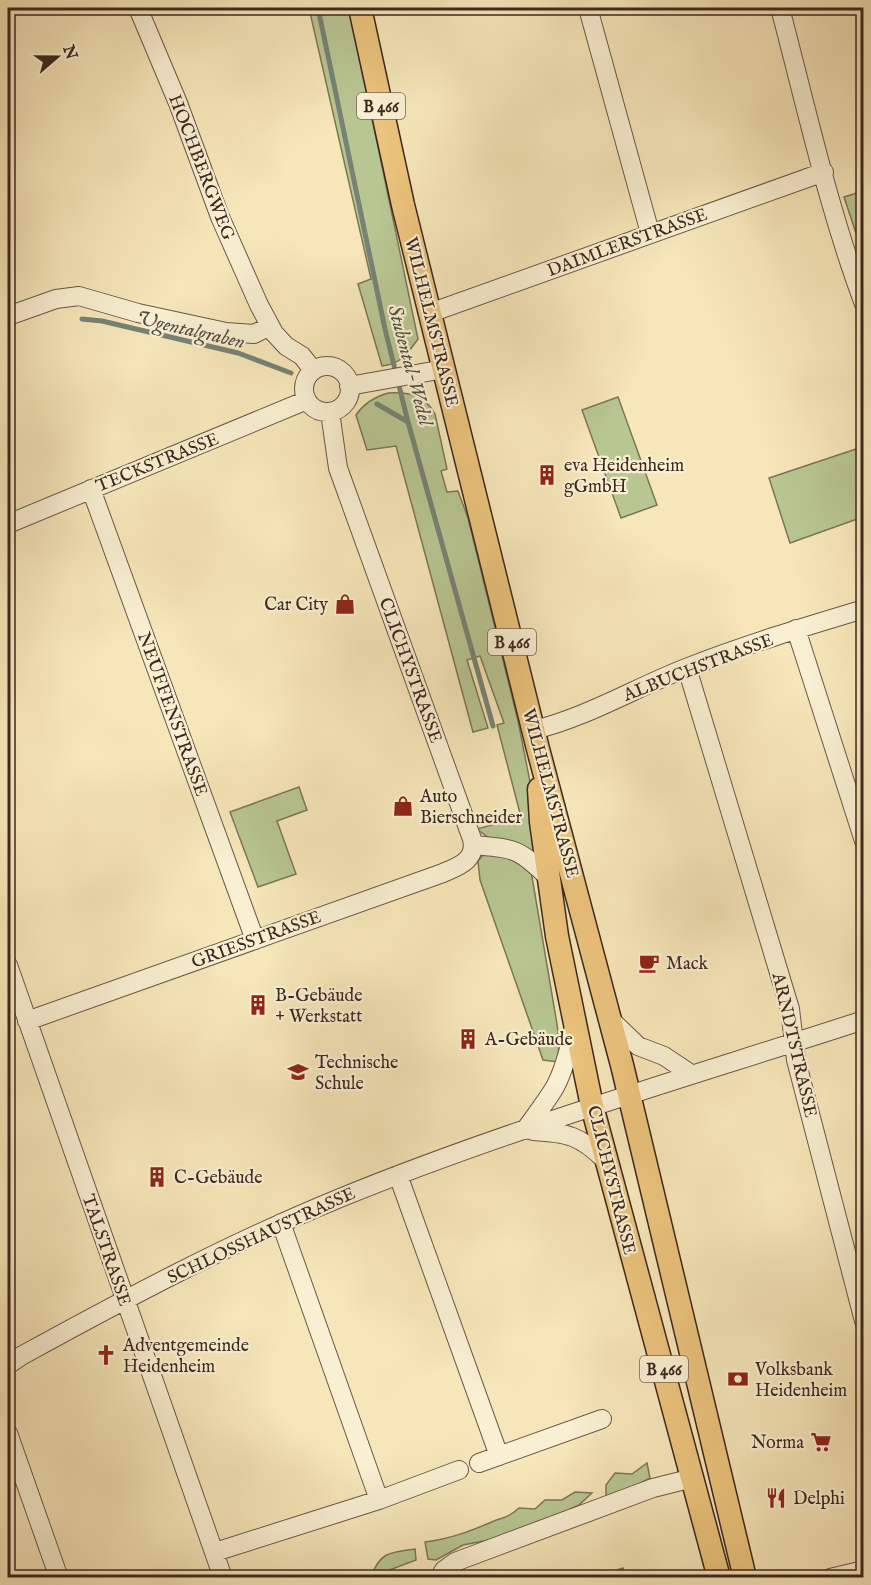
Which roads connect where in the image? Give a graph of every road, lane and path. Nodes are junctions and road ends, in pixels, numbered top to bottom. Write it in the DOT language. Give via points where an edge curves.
graph roads {
  1 [pos="138,8"];
  2 [pos="360,8"];
  3 [pos="588,8"];
  4 [pos="780,8"];
  5 [pos="824,172"];
  6 [pos="650,233"];
  7 [pos="864,304"];
  8 [pos="430,313"];
  9 [pos="8,316"];
  10 [pos="270,326"];
  11 [pos="444,369"];
  12 [pos="313,370"];
  13 [pos="349,386"];
  14 [pos="307,400"];
  15 [pos="330,412"];
  16 [pos="91,489"];
  17 [pos="8,524"];
  18 [pos="864,609"];
  19 [pos="796,629"];
  20 [pos="687,668"];
  21 [pos="536,740"];
  22 [pos="864,841"];
  23 [pos="474,845"];
  24 [pos="549,878"];
  25 [pos="255,940"];
  26 [pos="8,965"];
  27 [pos="12,991"];
  28 [pos="610,1019"];
  29 [pos="864,1020"];
  30 [pos="27,1021"];
  31 [pos="575,1022"];
  32 [pos="792,1043"];
  33 [pos="691,1074"];
  34 [pos="628,1095"];
  35 [pos="592,1106"];
  36 [pos="525,1130"];
  37 [pos="606,1161"];
  38 [pos="398,1175"];
  39 [pos="281,1223"];
  40 [pos="124,1299"];
  41 [pos="864,1321"];
  42 [pos="8,1365"];
  43 [pos="602,1419"];
  44 [pos="8,1434"];
  45 [pos="499,1456"];
  46 [pos="479,1463"];
  47 [pos="459,1470"];
  48 [pos="693,1478"];
  49 [pos="379,1500"];
  50 [pos="215,1552"];
  51 [pos="864,1570"];
  52 [pos="59,1578"];
  53 [pos="224,1578"];
  54 [pos="439,1578"];
  55 [pos="719,1578"];
  56 [pos="745,1578"];
  57 [pos="830,1578"];
  1 -- 10 [label="street, HOCHBERGWEG" via="220,217"];
  2 -- 8 [label="main road, WILHELMSTRASSE / B 466"];
  3 -- 6 [label="street"];
  4 -- 5 [label="street"];
  5 -- 6 [label="street, DAIMLERSTRASSE"];
  5 -- 7 [label="street"];
  6 -- 8 [label="street, DAIMLERSTRASSE"];
  8 -- 11 [label="main road, WILHELMSTRASSE / B 466"];
  9 -- 10 [label="street" via="56,299 79,296 232,333 254,334"];
  10 -- 12 [label="street, HOCHBERGWEG"];
  11 -- 13 [label="street"];
  11 -- 21 [label="main road, WILHELMSTRASSE / B 466"];
  12 -- 13 [label="street" via="332,366 344,373"];
  12 -- 14 [label="street" via="304,384"];
  13 -- 15 [label="street" via="345,403"];
  14 -- 15 [label="street" via="314,408"];
  14 -- 16 [label="street, TECKSTRASSE"];
  15 -- 23 [label="street, CLICHYSTRASSE" via="338,468"];
  16 -- 17 [label="street, TECKSTRASSE"];
  16 -- 25 [label="street, NEUFFENSTRASSE"];
  18 -- 19 [label="street, ALBUCHSTRASSE"];
  19 -- 20 [label="street, ALBUCHSTRASSE"];
  19 -- 22 [label="street"];
  20 -- 21 [label="street, ALBUCHSTRASSE" via="564,722"];
  20 -- 32 [label="street, ARNDTSTRASSE" via="790,1009"];
  21 -- 24 [label="main road, CLICHYSTRASSE / B 466"];
  21 -- 28 [label="main road, WILHELMSTRASSE / B 466"];
  23 -- 24 [label="street" via="516,851"];
  23 -- 25 [label="street, GRIESSTRASSE" via="462,865"];
  24 -- 31 [label="main road, CLICHYSTRASSE / B 466"];
  25 -- 30 [label="street, GRIESSTRASSE"];
  26 -- 27 [label="street, TALSTRASSE"];
  27 -- 30 [label="street, TALSTRASSE"];
  28 -- 33 [label="street" via="638,1046 664,1056"];
  28 -- 34 [label="main road, WILHELMSTRASSE / B 466"];
  29 -- 32 [label="street, SCHLOSSHAUSTRASSE"];
  30 -- 40 [label="street, TALSTRASSE"];
  31 -- 35 [label="main road, CLICHYSTRASSE / B 466"];
  31 -- 36 [label="street" via="555,1087"];
  32 -- 33 [label="street, SCHLOSSHAUSTRASSE"];
  32 -- 41 [label="street, ARNDTSTRASSE"];
  33 -- 34 [label="street, SCHLOSSHAUSTRASSE"];
  34 -- 35 [label="street, SCHLOSSHAUSTRASSE"];
  34 -- 56 [label="main road, WILHELMSTRASSE / B 466"];
  35 -- 36 [label="street, SCHLOSSHAUSTRASSE"];
  35 -- 37 [label="main road, CLICHYSTRASSE / B 466"];
  36 -- 37 [label="street, SCHLOSSHAUSTRASSE" via="565,1133 589,1145"];
  36 -- 38 [label="street, SCHLOSSHAUSTRASSE"];
  37 -- 48 [label="main road, CLICHYSTRASSE / B 466"];
  38 -- 39 [label="street, SCHLOSSHAUSTRASSE"];
  38 -- 45 [label="street"];
  39 -- 40 [label="street, SCHLOSSHAUSTRASSE"];
  39 -- 49 [label="street"];
  40 -- 42 [label="street, SCHLOSSHAUSTRASSE"];
  40 -- 50 [label="street, TALSTRASSE"];
  43 -- 45 [label="street"];
  44 -- 52 [label="street"];
  45 -- 46 [label="street"];
  47 -- 49 [label="street"];
  48 -- 54 [label="street" via="653,1488 455,1562"];
  48 -- 55 [label="main road, CLICHYSTRASSE / B 466"];
  49 -- 50 [label="street"];
  50 -- 53 [label="street, TALSTRASSE"];
  51 -- 57 [label="street"];
}
